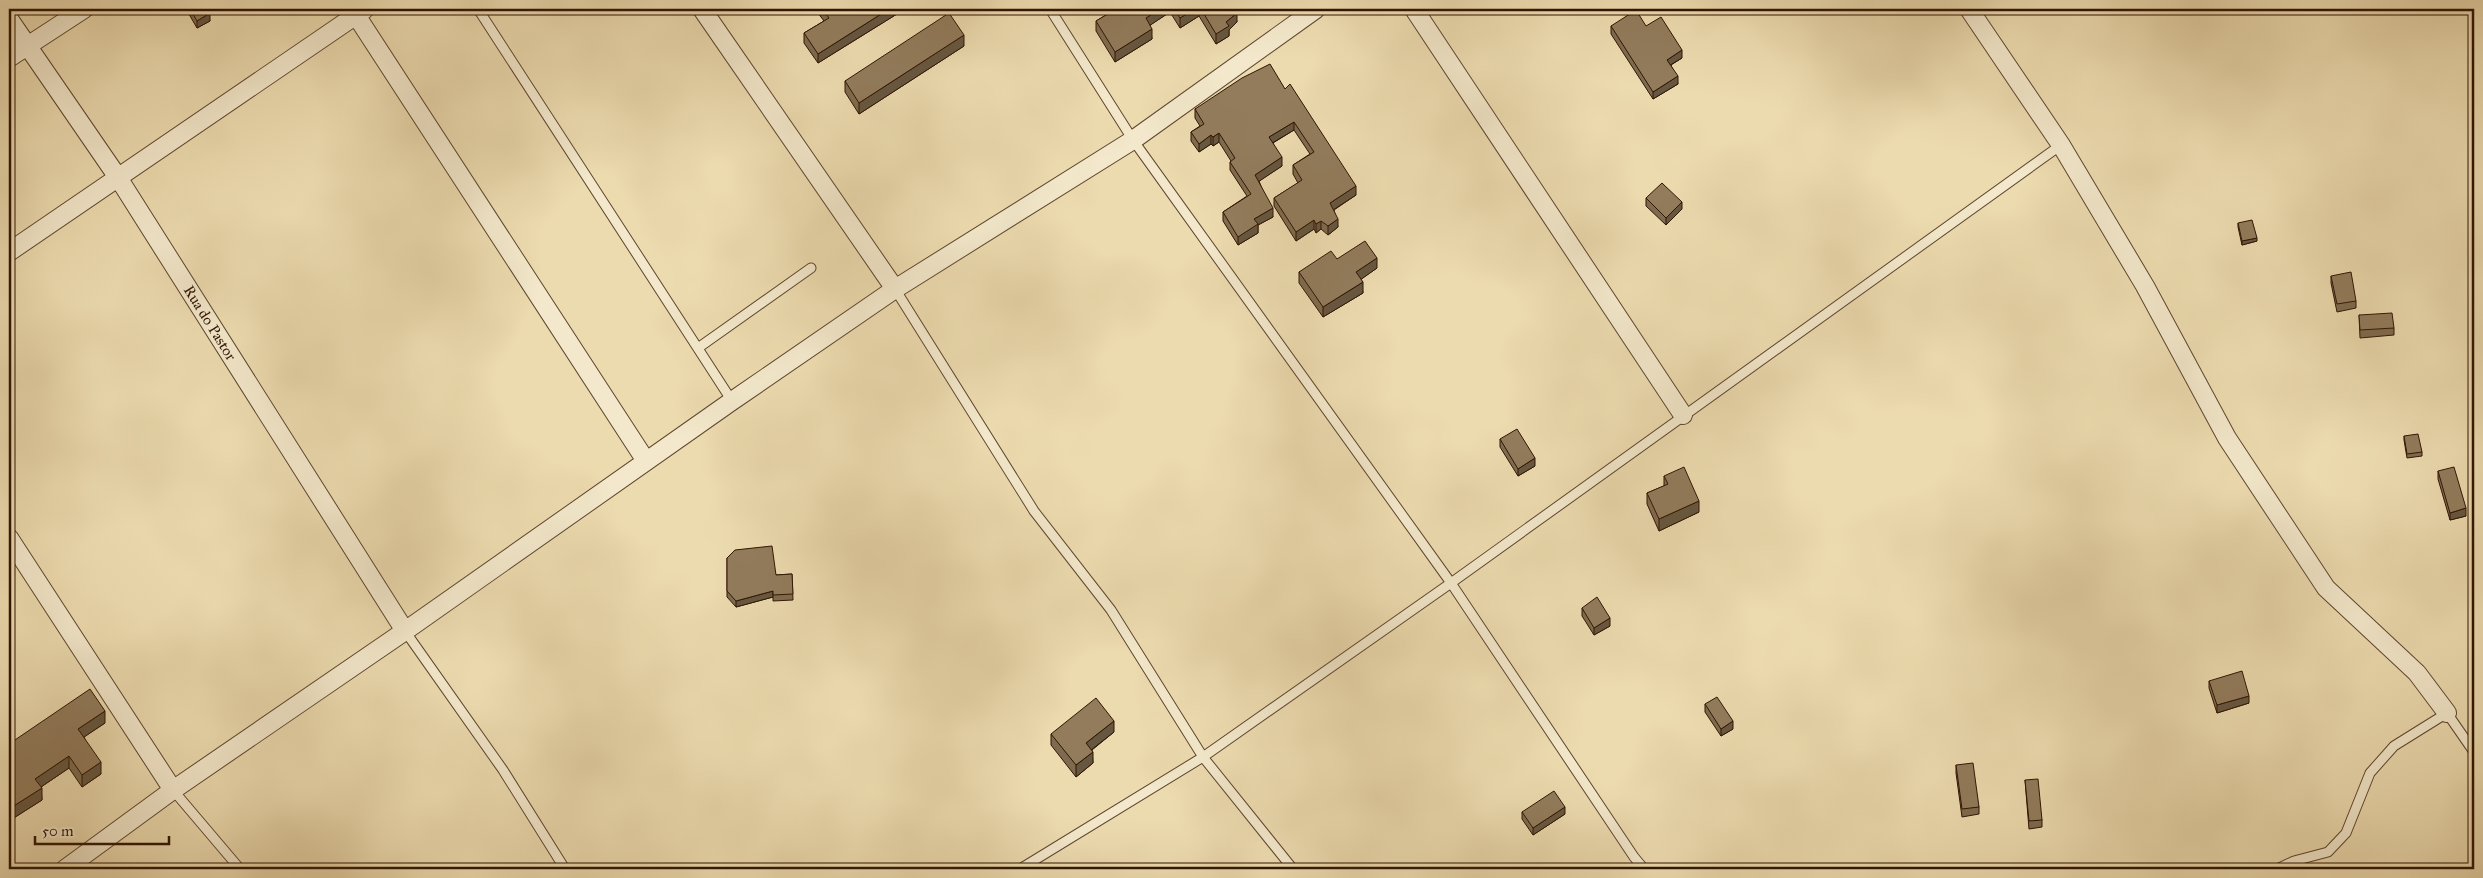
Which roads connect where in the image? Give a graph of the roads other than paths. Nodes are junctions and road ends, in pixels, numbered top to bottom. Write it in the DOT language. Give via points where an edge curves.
graph roads {
  1 [pos="84,9"];
  2 [pos="478,9"];
  3 [pos="702,9"];
  4 [pos="1050,9"];
  5 [pos="1316,9"];
  6 [pos="1414,9"];
  7 [pos="1969,9"];
  8 [pos="358,11"];
  9 [pos="9,19"];
  10 [pos="27,45"];
  11 [pos="9,58"];
  12 [pos="1133,140"];
  13 [pos="2061,145"];
  14 [pos="119,179"];
  15 [pos="9,252"];
  16 [pos="811,268"];
  17 [pos="895,289"];
  18 [pos="698,348"];
  19 [pos="732,401"];
  20 [pos="1683,415"];
  21 [pos="646,461"];
  22 [pos="9,538"];
  23 [pos="1451,583"];
  24 [pos="405,631"];
  25 [pos="2447,713"];
  26 [pos="2474,752"];
  27 [pos="1203,757"];
  28 [pos="173,790"];
  29 [pos="65,869"];
  30 [pos="240,869"];
  31 [pos="565,869"];
  32 [pos="1020,869"];
  33 [pos="1294,869"];
  34 [pos="1644,869"];
  35 [pos="2277,869"];
  1 -- 10 [label="street"];
  2 -- 18 [label="lane"];
  3 -- 17 [label="street"];
  4 -- 12 [label="lane"];
  5 -- 12 [label="street"];
  6 -- 20 [label="street"];
  7 -- 13 [label="street"];
  8 -- 14 [label="street"];
  8 -- 21 [label="street"];
  9 -- 10 [label="street, Rua do Pastor"];
  10 -- 11 [label="street"];
  10 -- 14 [label="street, Rua do Pastor"];
  12 -- 17 [label="street"];
  12 -- 23 [label="lane"];
  13 -- 20 [label="lane"];
  13 -- 25 [label="street" via="2145,286 2227,438 2326,588 2417,673"];
  14 -- 15 [label="street"];
  14 -- 24 [label="street, Rua do Pastor"];
  16 -- 18 [label="lane"];
  17 -- 19 [label="street"];
  17 -- 27 [label="lane" via="1034,511 1111,610"];
  18 -- 19 [label="lane"];
  19 -- 21 [label="street"];
  20 -- 23 [label="lane"];
  21 -- 24 [label="street"];
  22 -- 28 [label="street"];
  23 -- 27 [label="lane"];
  23 -- 34 [label="lane"];
  24 -- 28 [label="street"];
  24 -- 31 [label="lane" via="503,770"];
  25 -- 26 [label="lane"];
  25 -- 35 [label="lane" via="2394,746 2370,773 2346,833 2328,852"];
  27 -- 32 [label="lane"];
  27 -- 33 [label="lane"];
  28 -- 29 [label="street"];
  28 -- 30 [label="lane"];
}
